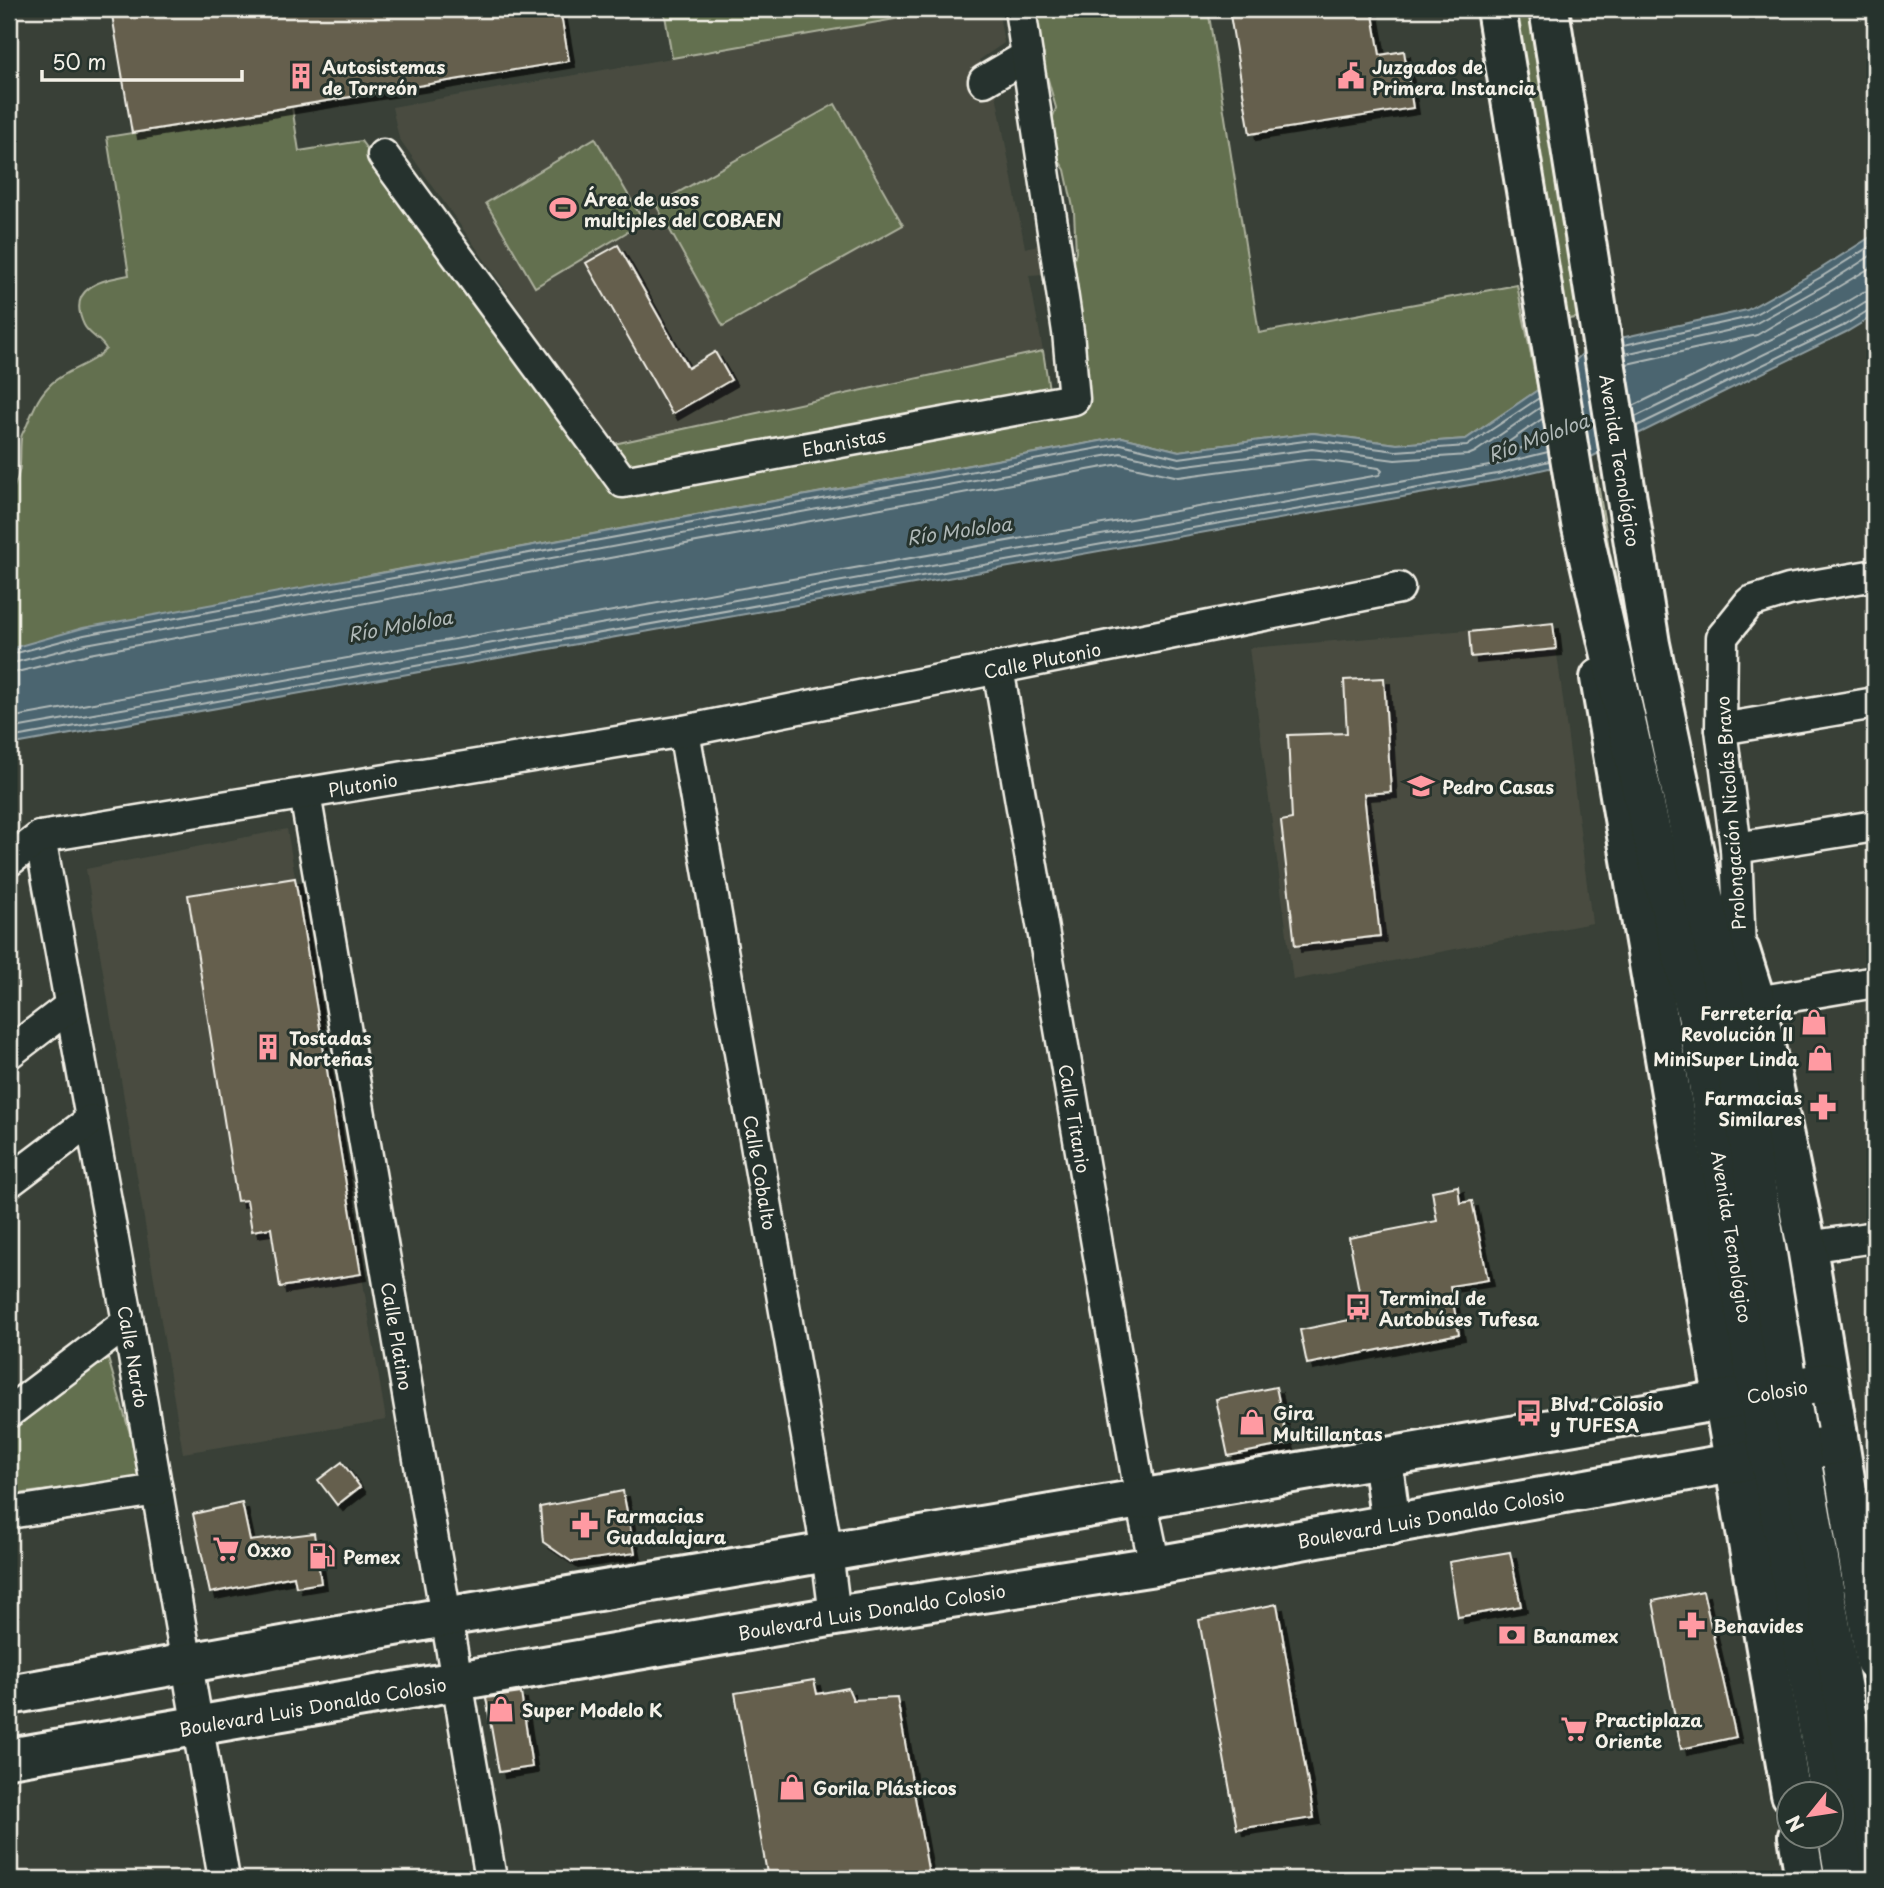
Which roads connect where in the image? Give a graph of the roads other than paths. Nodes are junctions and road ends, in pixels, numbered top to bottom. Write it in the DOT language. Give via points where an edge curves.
graph roads {
  1 [pos="1020,9"];
  2 [pos="1496,9"];
  3 [pos="1549,9"];
  4 [pos="1027,56"];
  5 [pos="984,81"];
  6 [pos="383,155"];
  7 [pos="1875,575"];
  8 [pos="1399,588"];
  9 [pos="998,668"];
  10 [pos="1875,703"];
  11 [pos="1721,729"];
  12 [pos="684,731"];
  13 [pos="305,794"];
  14 [pos="1875,826"];
  15 [pos="40,837"];
  16 [pos="1735,848"];
  17 [pos="9,861"];
  18 [pos="1707,910"];
  19 [pos="1740,951"];
  20 [pos="1875,982"];
  21 [pos="1756,1002"];
  22 [pos="70,1006"];
  23 [pos="9,1053"];
  24 [pos="92,1120"];
  25 [pos="9,1182"];
  26 [pos="1875,1237"];
  27 [pos="1807,1247"];
  28 [pos="128,1322"];
  29 [pos="1828,1382"];
  30 [pos="1757,1394"];
  31 [pos="9,1412"];
  32 [pos="1839,1444"];
  33 [pos="1768,1457"];
  34 [pos="1382,1458"];
  35 [pos="157,1490"];
  36 [pos="1141,1500"];
  37 [pos="9,1513"];
  38 [pos="1391,1525"];
  39 [pos="827,1552"];
  40 [pos="1155,1566"];
  41 [pos="835,1616"];
  42 [pos="446,1617"];
  43 [pos="1875,1660"];
  44 [pos="186,1665"];
  45 [pos="457,1680"];
  46 [pos="9,1695"];
  47 [pos="197,1726"];
  48 [pos="9,1758"];
  49 [pos="1790,1780"];
  50 [pos="1827,1780"];
  51 [pos="1800,1850"];
  52 [pos="1840,1850"];
  53 [pos="1875,1877"];
  54 [pos="224,1879"];
  55 [pos="491,1879"];
  56 [pos="1805,1879"];
  57 [pos="1845,1879"];
  1 -- 4 [label="street, Ebanistas"];
  2 -- 30 [label="main road, Avenida Tecnológico" via="1581,523 1697,1015"];
  3 -- 18 [label="main road, Avenida Tecnológico" via="1650,644"];
  4 -- 5 [label="street"];
  4 -- 6 [label="street, Ebanistas" via="1074,399 623,482"];
  7 -- 11 [label="street, Prolongación Nicolás Bravo" via="1750,602 1722,637"];
  8 -- 9 [label="street, Calle Plutonio"];
  9 -- 12 [label="street, Calle Plutonio"];
  9 -- 36 [label="street, Calle Titanio"];
  10 -- 11 [label="street"];
  11 -- 16 [label="street, Prolongación Nicolás Bravo"];
  12 -- 13 [label="street, Plutonio"];
  12 -- 39 [label="street, Calle Cobalto"];
  13 -- 15 [label="street, Plutonio"];
  13 -- 42 [label="street, Calle Platino"];
  14 -- 16 [label="street"];
  15 -- 17 [label="street"];
  15 -- 22 [label="street, Calle Nardo"];
  16 -- 19 [label="street, Prolongación Nicolás Bravo"];
  18 -- 19 [label="main road, Avenida Tecnológico"];
  18 -- 30 [label="main road, Avenida Tecnológico" via="1727,1008"];
  19 -- 21 [label="main road, Avenida Tecnológico"];
  20 -- 21 [label="street"];
  21 -- 27 [label="main road, Avenida Tecnológico"];
  22 -- 23 [label="street"];
  22 -- 24 [label="street, Calle Nardo"];
  24 -- 25 [label="street"];
  24 -- 28 [label="street, Calle Nardo"];
  26 -- 27 [label="street"];
  27 -- 29 [label="main road, Avenida Tecnológico"];
  28 -- 31 [label="street"];
  28 -- 35 [label="street, Calle Nardo"];
  29 -- 30 [label="main road, Colosio"];
  29 -- 32 [label="main road, Avenida Tecnológico"];
  30 -- 33 [label="main road, Avenida Tecnológico"];
  30 -- 33 [label="main road, Avenida Tecnológico"];
  30 -- 34 [label="main road"];
  32 -- 33 [label="main road"];
  32 -- 43 [label="main road, Avenida Tecnológico"];
  33 -- 38 [label="main road, Boulevard Luis Donaldo Colosio"];
  33 -- 49 [label="main road, Avenida Tecnológico"];
  33 -- 50 [label="main road, Avenida Tecnológico"];
  33 -- 53 [label="main road, Avenida Tecnológico"];
  34 -- 36 [label="main road"];
  34 -- 38 [label="main road"];
  35 -- 37 [label="street"];
  35 -- 44 [label="street, Calle Nardo"];
  36 -- 39 [label="main road"];
  36 -- 40 [label="street, Calle Titanio"];
  38 -- 40 [label="main road, Boulevard Luis Donaldo Colosio"];
  39 -- 41 [label="street, Calle Cobalto"];
  39 -- 42 [label="main road"];
  40 -- 41 [label="main road, Boulevard Luis Donaldo Colosio"];
  41 -- 45 [label="main road, Boulevard Luis Donaldo Colosio"];
  42 -- 44 [label="main road"];
  42 -- 45 [label="street, Calle Platino"];
  44 -- 46 [label="main road"];
  44 -- 47 [label="street, Calle Nardo"];
  45 -- 47 [label="main road, Boulevard Luis Donaldo Colosio"];
  45 -- 55 [label="street, Calle Platino"];
  47 -- 48 [label="main road, Boulevard Luis Donaldo Colosio"];
  47 -- 54 [label="street, Calle Nardo"];
  51 -- 56 [label="main road"];
  52 -- 57 [label="main road"];
}
